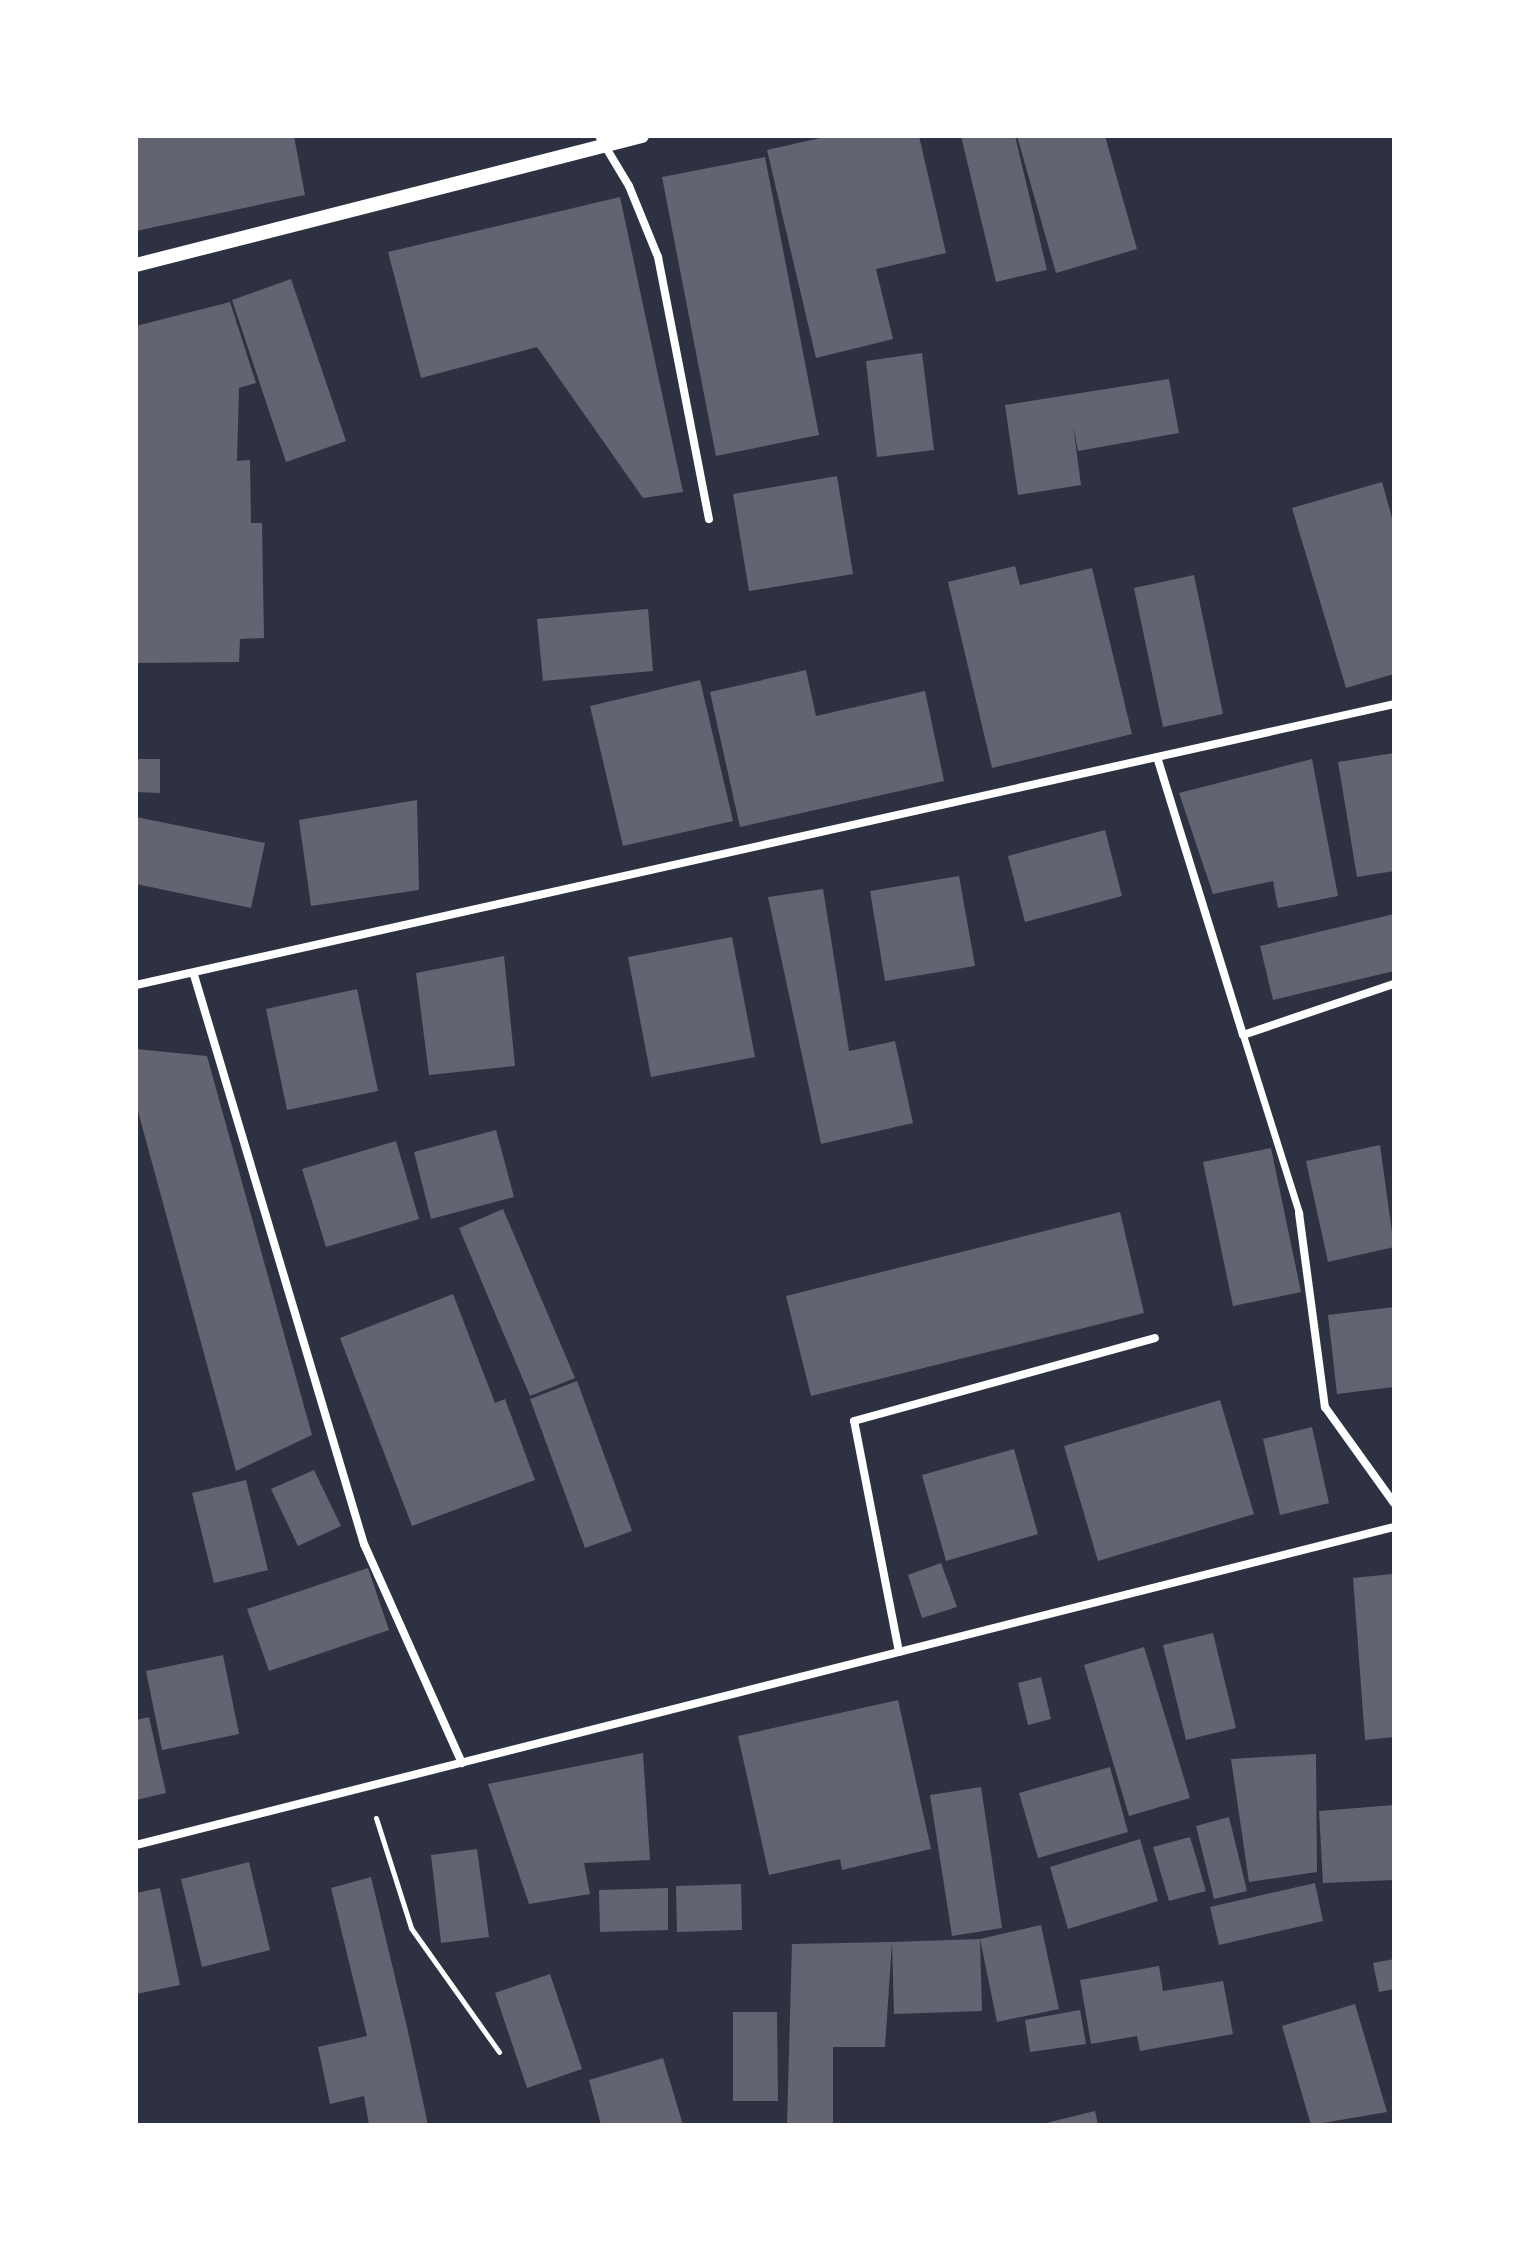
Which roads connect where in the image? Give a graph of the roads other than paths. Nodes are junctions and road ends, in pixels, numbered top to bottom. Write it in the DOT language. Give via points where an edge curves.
graph roads {
  1 [pos="642,136"];
  2 [pos="600,141"];
  3 [pos="136,265"];
  4 [pos="709,519"];
  5 [pos="1394,704"];
  6 [pos="1157,757"];
  7 [pos="194,975"];
  8 [pos="1394,984"];
  9 [pos="136,985"];
  10 [pos="1243,1035"];
  11 [pos="1299,1213"];
  12 [pos="1155,1338"];
  13 [pos="1394,1503"];
  14 [pos="1394,1527"];
  15 [pos="899,1652"];
  16 [pos="462,1763"];
  17 [pos="136,1845"];
  1 -- 2 [label="street"];
  2 -- 3 [label="street"];
  2 -- 4 [label="street" via="629,186 658,257"];
  5 -- 6 [label="street"];
  6 -- 7 [label="street"];
  6 -- 10 [label="street"];
  7 -- 9 [label="street"];
  7 -- 16 [label="street" via="364,1544"];
  8 -- 10 [label="street"];
  10 -- 11 [label="street"];
  11 -- 13 [label="street" via="1325,1407"];
  12 -- 15 [label="street" via="854,1421"];
  14 -- 15 [label="street"];
  15 -- 16 [label="street"];
  16 -- 17 [label="street"];
}
